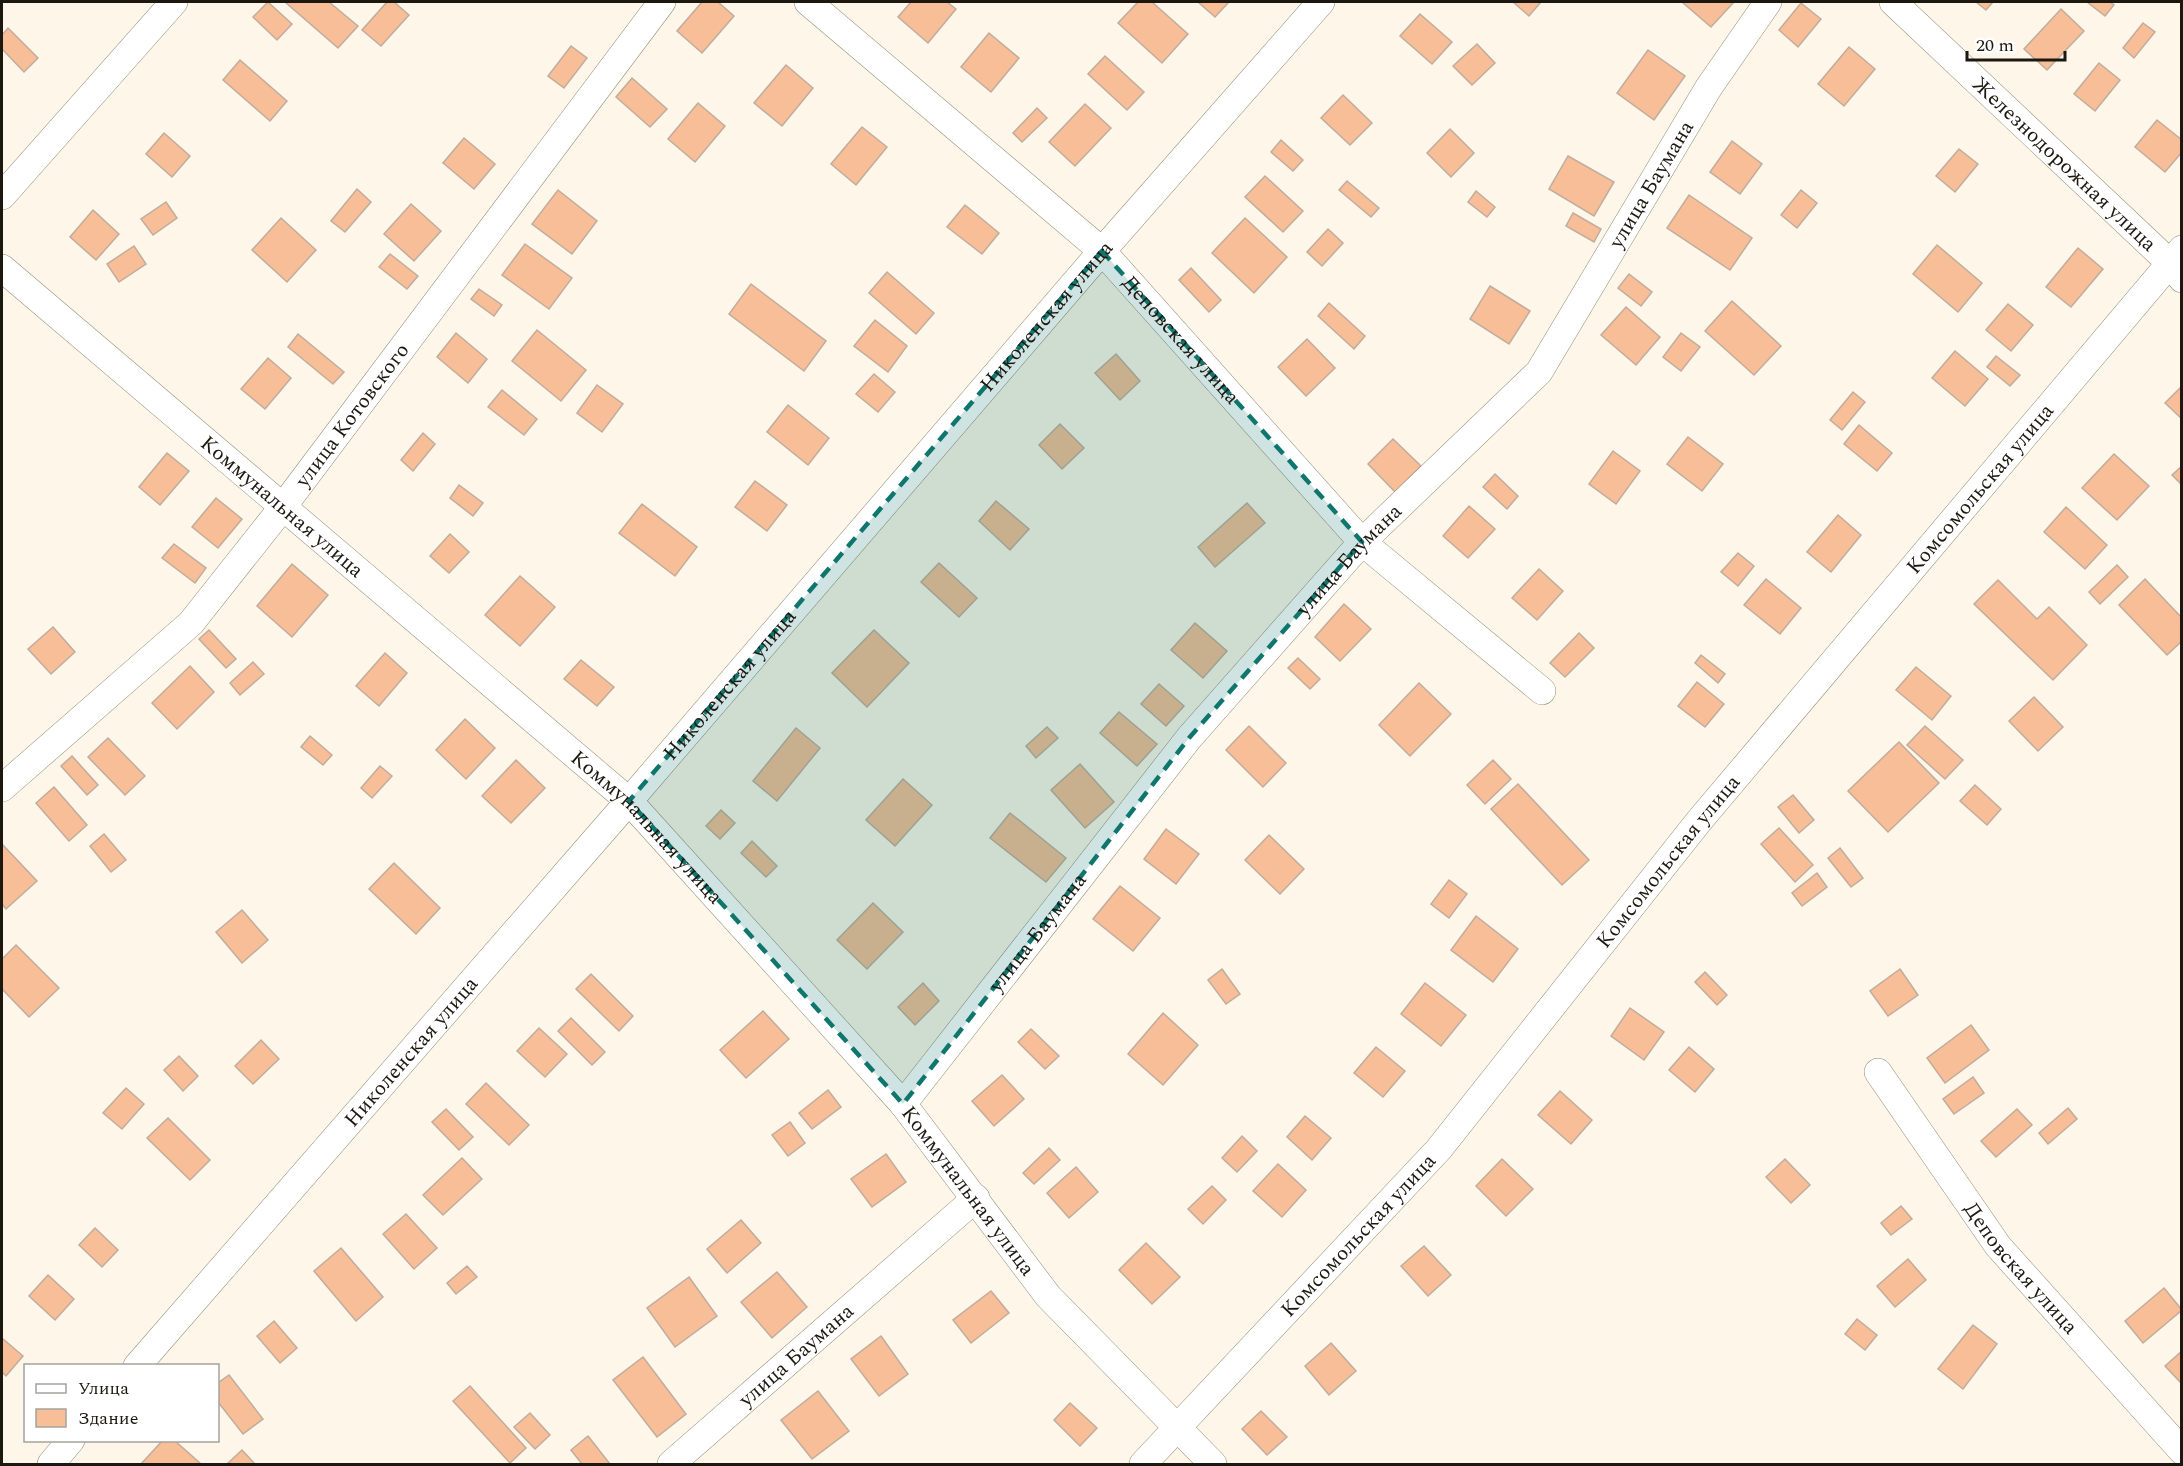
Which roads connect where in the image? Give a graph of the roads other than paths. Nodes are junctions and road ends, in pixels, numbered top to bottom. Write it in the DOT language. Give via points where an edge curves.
graph roads {
  1 [pos="174,2"];
  2 [pos="662,2"];
  3 [pos="808,2"];
  4 [pos="1321,2"];
  5 [pos="1768,2"];
  6 [pos="1893,2"];
  7 [pos="2,196"];
  8 [pos="1102,251"];
  9 [pos="2178,264"];
  10 [pos="2,268"];
  11 [pos="282,508"];
  12 [pos="1362,542"];
  13 [pos="1542,691"];
  14 [pos="2,788"];
  15 [pos="629,801"];
  16 [pos="1878,1072"];
  17 [pos="903,1104"];
  18 [pos="976,1198"];
  19 [pos="138,1364"];
  20 [pos="1179,1428"];
  21 [pos="70,1442"];
  22 [pos="2181,1450"];
  23 [pos="51,1464"];
  24 [pos="671,1464"];
  25 [pos="1143,1464"];
  26 [pos="1213,1464"];
  1 -- 7 [label="street"];
  2 -- 11 [label="street, улица Котовского"];
  3 -- 8 [label="street, Деповская улица"];
  4 -- 8 [label="street, Николенская улица"];
  5 -- 12 [label="street, улица Баумана" via="1709,87 1539,372"];
  6 -- 9 [label="street, Железнодорожная улица"];
  8 -- 12 [label="street, Деповская улица"];
  8 -- 15 [label="street, Николенская улица"];
  9 -- 20 [label="street, Комсомольская улица" via="1699,820 1439,1149"];
  10 -- 11 [label="street, Коммунальная улица"];
  11 -- 14 [label="street, улица Котовского" via="190,623"];
  11 -- 15 [label="street, Коммунальная улица"];
  12 -- 13 [label="street, Деповская улица"];
  12 -- 17 [label="street, улица Баумана" via="1189,738"];
  15 -- 17 [label="street, Коммунальная улица"];
  15 -- 19 [label="street, Николенская улица"];
  16 -- 22 [label="street, Деповская улица" via="1998,1246"];
  17 -- 18 [label="street, Коммунальная улица"];
  18 -- 20 [label="street, Коммунальная улица" via="1048,1296"];
  18 -- 24 [label="street, улица Баумана"];
  20 -- 25 [label="street, Комсомольская улица"];
  20 -- 26 [label="street, Коммунальная улица"];
  21 -- 23 [label="street"];
}
